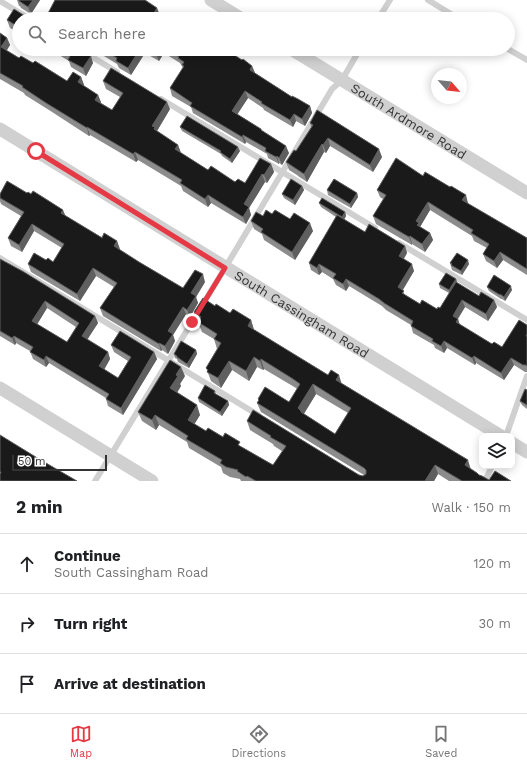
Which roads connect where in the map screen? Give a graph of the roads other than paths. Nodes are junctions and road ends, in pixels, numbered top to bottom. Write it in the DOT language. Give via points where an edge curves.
graph roads {
  1 [pos="211,0"];
  2 [pos="390,0"];
  3 [pos="428,0"];
  4 [pos="0,1"];
  5 [pos="18,12"];
  6 [pos="231,12"];
  7 [pos="382,12"];
  8 [pos="448,12"];
  9 [pos="515,53"];
  10 [pos="90,56"];
  11 [pos="303,56"];
  12 [pos="356,56"];
  13 [pos="527,60"];
  14 [pos="120,74"];
  15 [pos="342,80"];
  16 [pos="152,93"];
  17 [pos="0,130"];
  18 [pos="282,172"];
  19 [pos="527,193"];
  20 [pos="378,230"];
  21 [pos="392,238"];
  22 [pos="0,258"];
  23 [pos="225,268"];
  24 [pos="527,320"];
  25 [pos="168,360"];
  26 [pos="527,376"];
  27 [pos="0,388"];
  28 [pos="263,419"];
  29 [pos="496,433"];
  30 [pos="507,433"];
  31 [pos="515,445"];
  32 [pos="527,452"];
  33 [pos="110,456"];
  34 [pos="491,469"];
  35 [pos="95,481"];
  36 [pos="152,481"];
  37 [pos="485,481"];
  1 -- 6 [label="street"];
  2 -- 7 [label="lane"];
  3 -- 8 [label="lane"];
  4 -- 5 [label="lane"];
  9 -- 13 [label="lane"];
  10 -- 14 [label="lane"];
  11 -- 15 [label="street, South Ardmore Road"];
  12 -- 15 [label="lane"];
  15 -- 18 [label="lane" via="332,89"];
  15 -- 19 [label="street, South Ardmore Road"];
  16 -- 18 [label="lane"];
  17 -- 23 [label="street, South Cassingham Road"];
  18 -- 20 [label="lane"];
  18 -- 23 [label="lane"];
  21 -- 24 [label="lane"];
  22 -- 25 [label="lane"];
  23 -- 25 [label="lane"];
  23 -- 29 [label="street, South Cassingham Road"];
  25 -- 28 [label="lane"];
  25 -- 33 [label="lane"];
  26 -- 30 [label="lane"];
  27 -- 33 [label="street"];
  31 -- 32 [label="street"];
  33 -- 35 [label="lane"];
  33 -- 36 [label="street"];
  34 -- 37 [label="lane"];
}
